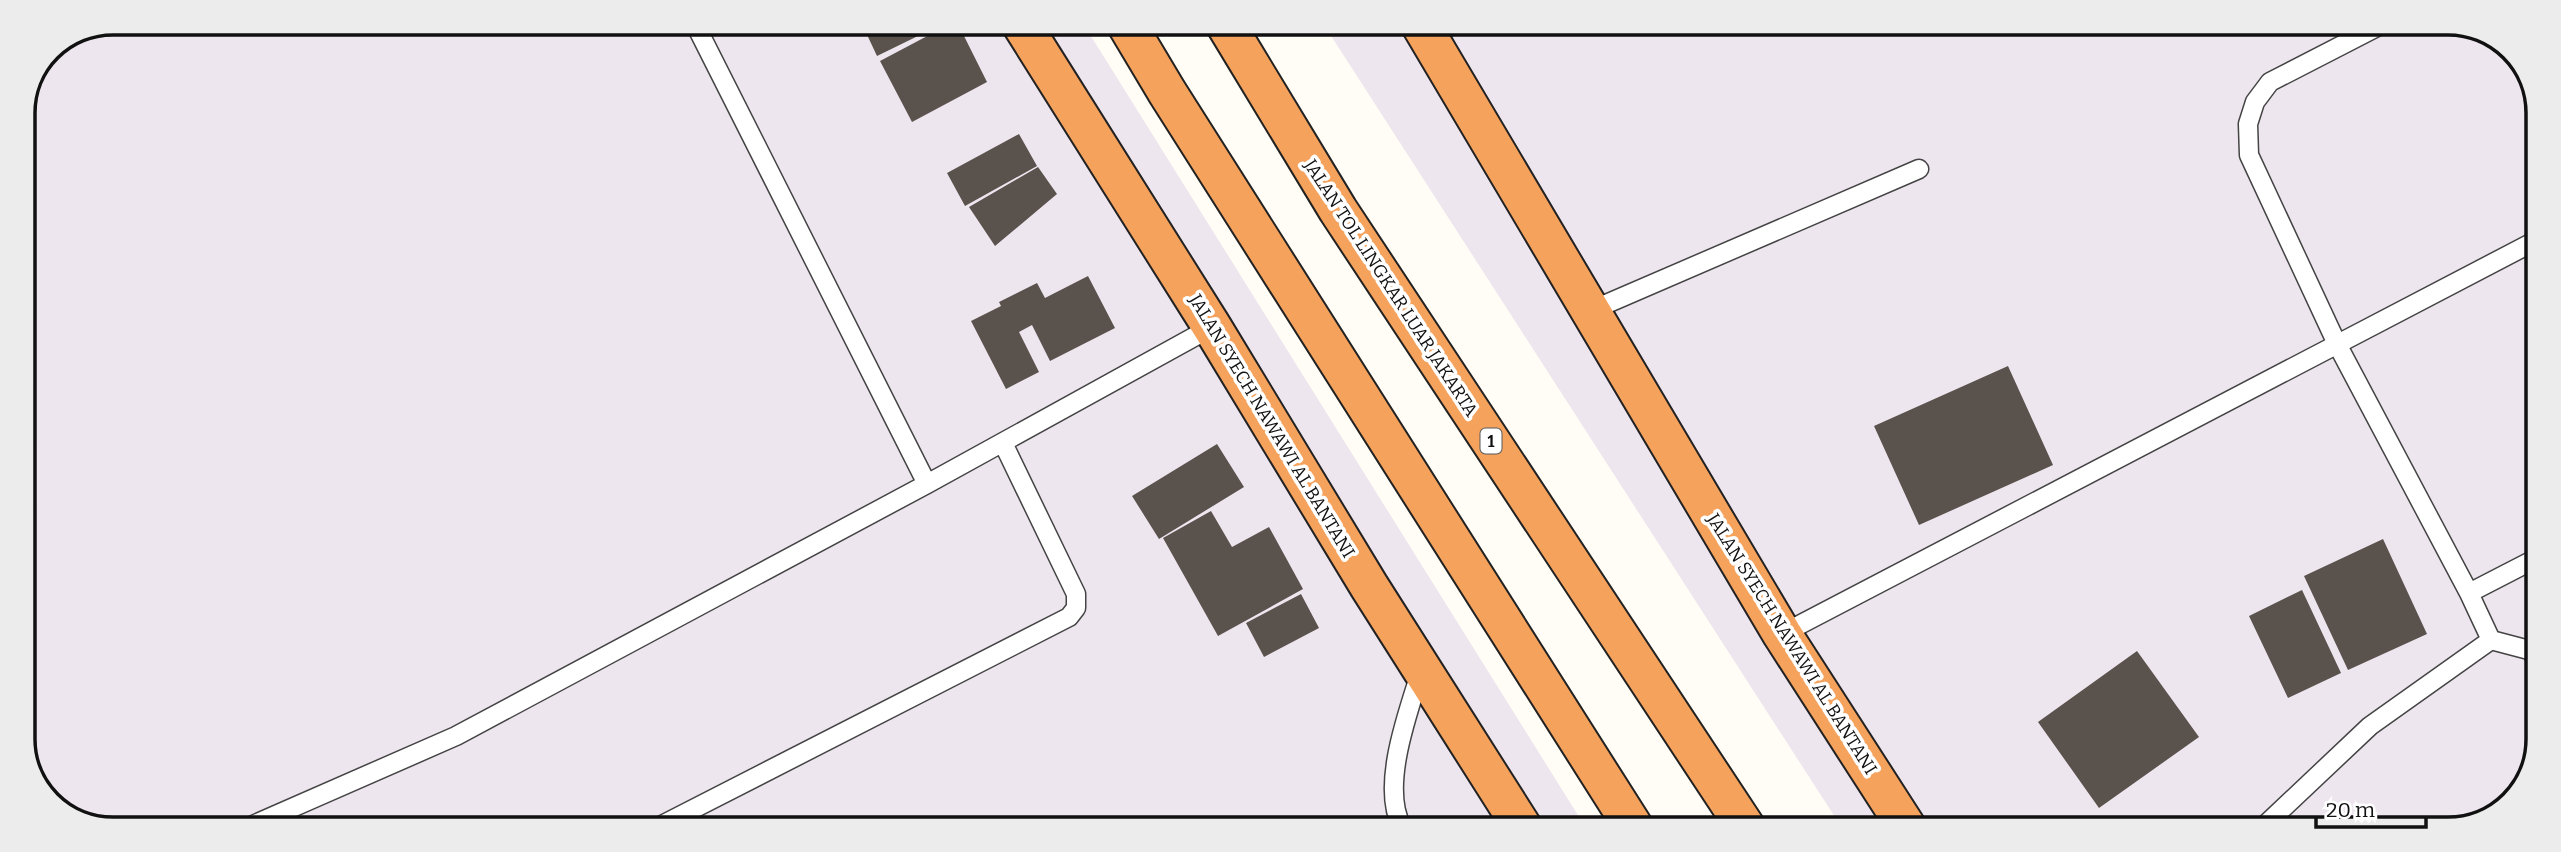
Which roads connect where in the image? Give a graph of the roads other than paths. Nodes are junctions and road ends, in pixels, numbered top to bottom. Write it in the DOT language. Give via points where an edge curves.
graph roads {
  1 [pos="701,35"];
  2 [pos="1029,35"];
  3 [pos="1133,35"];
  4 [pos="1438,35"];
  5 [pos="2361,35"];
  6 [pos="1233,38"];
  7 [pos="1919,169"];
  8 [pos="2526,246"];
  9 [pos="1590,311"];
  10 [pos="1212,327"];
  11 [pos="2337,344"];
  12 [pos="1003,443"];
  13 [pos="928,484"];
  14 [pos="2526,564"];
  15 [pos="2469,593"];
  16 [pos="1782,634"];
  17 [pos="2491,640"];
  18 [pos="2526,649"];
  19 [pos="1421,668"];
  20 [pos="271,817"];
  21 [pos="678,817"];
  22 [pos="1396,817"];
  23 [pos="1516,817"];
  24 [pos="1627,817"];
  25 [pos="1739,817"];
  26 [pos="1901,817"];
  27 [pos="2274,817"];
  1 -- 13 [label="lane"];
  2 -- 10 [label="highway, JALAN SYECH NAWAWI AL BANTANI"];
  3 -- 24 [label="highway"];
  4 -- 9 [label="highway, JALAN SYECH NAWAWI AL BANTANI"];
  5 -- 11 [label="lane" via="2270,82 2255,102 2248,124 2249,155"];
  6 -- 25 [label="highway, JALAN TOL LINGKAR LUAR JAKARTA / 1" via="1338,210"];
  7 -- 9 [label="lane"];
  8 -- 11 [label="lane"];
  9 -- 16 [label="highway, JALAN SYECH NAWAWI AL BANTANI"];
  10 -- 12 [label="lane"];
  10 -- 19 [label="highway, JALAN SYECH NAWAWI AL BANTANI"];
  11 -- 15 [label="lane"];
  11 -- 16 [label="lane"];
  12 -- 13 [label="lane"];
  12 -- 21 [label="lane" via="1076,594 1074,612"];
  13 -- 20 [label="lane" via="456,736"];
  14 -- 15 [label="lane"];
  15 -- 17 [label="lane"];
  16 -- 26 [label="highway, JALAN SYECH NAWAWI AL BANTANI"];
  17 -- 18 [label="lane"];
  17 -- 27 [label="lane" via="2370,726"];
  19 -- 22 [label="lane" via="1396,753"];
  19 -- 23 [label="highway, JALAN SYECH NAWAWI AL BANTANI"];
}
